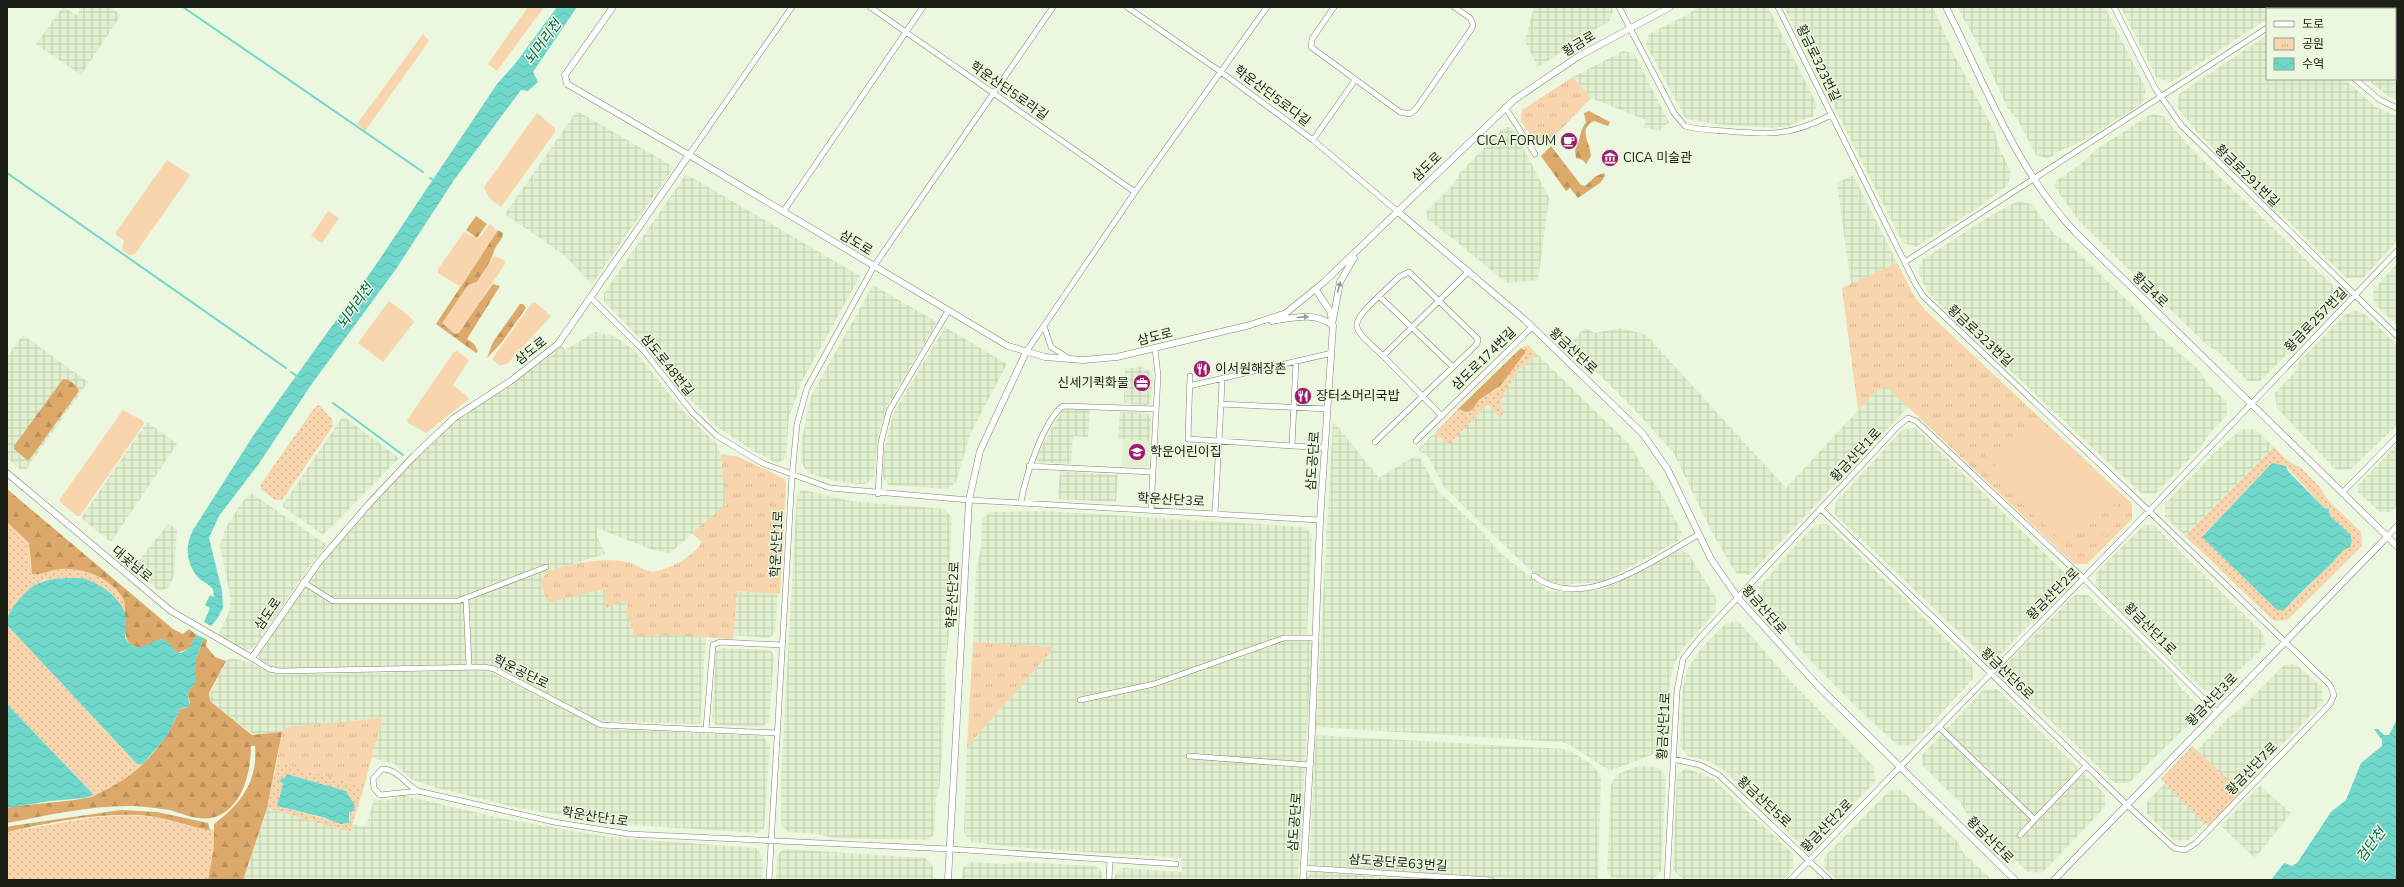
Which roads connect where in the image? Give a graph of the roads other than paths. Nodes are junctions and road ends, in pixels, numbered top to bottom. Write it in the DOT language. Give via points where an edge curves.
graph roads {
  1 [pos="613,7"];
  2 [pos="792,7"];
  3 [pos="870,7"];
  4 [pos="923,7"];
  5 [pos="1052,7"];
  6 [pos="1128,7"];
  7 [pos="1267,7"];
  8 [pos="1334,7"];
  9 [pos="1454,7"];
  10 [pos="1619,7"];
  11 [pos="1670,7"];
  12 [pos="1778,7"];
  13 [pos="1946,7"];
  14 [pos="2114,7"];
  15 [pos="1629,28"];
  16 [pos="2266,29"];
  17 [pos="906,32"];
  18 [pos="1221,72"];
  19 [pos="1355,80"];
  20 [pos="2356,80"];
  21 [pos="993,93"];
  22 [pos="2161,98"];
  23 [pos="1505,107"];
  24 [pos="2397,108"];
  25 [pos="1831,115"];
  26 [pos="1313,140"];
  27 [pos="1535,154"];
  28 [pos="689,155"];
  29 [pos="2033,179"];
  30 [pos="1135,192"];
  31 [pos="1397,211"];
  32 [pos="783,212"];
  33 [pos="1359,250"];
  34 [pos="2397,251"];
  35 [pos="1905,262"];
  36 [pos="874,266"];
  37 [pos="1469,271"];
  38 [pos="1316,290"];
  39 [pos="2355,295"];
  40 [pos="1379,296"];
  41 [pos="591,298"];
  42 [pos="1439,300"];
  43 [pos="948,311"];
  44 [pos="1250,325"];
  45 [pos="1044,326"];
  46 [pos="1333,326"];
  47 [pos="1412,327"];
  48 [pos="1532,327"];
  49 [pos="2397,336"];
  50 [pos="1155,349"];
  51 [pos="1026,352"];
  52 [pos="1332,352"];
  53 [pos="1383,356"];
  54 [pos="1071,359"];
  55 [pos="1296,361"];
  56 [pos="1453,368"];
  57 [pos="1190,376"];
  58 [pos="1222,379"];
  59 [pos="1189,386"];
  60 [pos="1423,396"];
  61 [pos="2251,403"];
  62 [pos="1221,404"];
  63 [pos="1294,407"];
  64 [pos="1156,409"];
  65 [pos="1328,409"];
  66 [pos="1442,416"];
  67 [pos="2397,437"];
  68 [pos="1416,441"];
  69 [pos="1218,442"];
  70 [pos="1374,442"];
  71 [pos="1292,446"];
  72 [pos="1325,448"];
  73 [pos="1029,466"];
  74 [pos="7,472"];
  75 [pos="1152,472"];
  76 [pos="792,476"];
  77 [pos="2342,493"];
  78 [pos="878,494"];
  79 [pos="969,500"];
  80 [pos="1021,502"];
  81 [pos="1822,509"];
  82 [pos="1151,510"];
  83 [pos="2149,511"];
  84 [pos="1215,513"];
  85 [pos="1320,520"];
  86 [pos="2397,526"];
  87 [pos="1698,535"];
  88 [pos="2387,537"];
  89 [pos="2397,546"];
  90 [pos="546,567"];
  91 [pos="1534,576"];
  92 [pos="2083,578"];
  93 [pos="303,582"];
  94 [pos="1738,598"];
  95 [pos="466,600"];
  96 [pos="1316,638"];
  97 [pos="2285,642"];
  98 [pos="782,645"];
  99 [pos="252,658"];
  100 [pos="469,666"];
  101 [pos="1990,673"];
  102 [pos="1080,700"];
  103 [pos="2216,711"];
  104 [pos="1939,726"];
  105 [pos="706,729"];
  106 [pos="777,733"];
  107 [pos="1190,756"];
  108 [pos="1673,759"];
  109 [pos="1310,766"];
  110 [pos="2086,766"];
  111 [pos="1901,767"];
  112 [pos="418,791"];
  113 [pos="2127,805"];
  114 [pos="2034,819"];
  115 [pos="2020,835"];
  116 [pos="772,842"];
  117 [pos="950,849"];
  118 [pos="2180,850"];
  119 [pos="1110,860"];
  120 [pos="1809,860"];
  121 [pos="1176,864"];
  122 [pos="1304,868"];
  123 [pos="769,880"];
  124 [pos="948,880"];
  125 [pos="1109,880"];
  126 [pos="1303,880"];
  127 [pos="1491,880"];
  128 [pos="1666,880"];
  129 [pos="1790,880"];
  130 [pos="1829,880"];
  131 [pos="2015,880"];
  132 [pos="2054,880"];
  1 -- 28 [label="street" via="565,75 567,84"];
  2 -- 28 [label="street"];
  3 -- 17 [label="street, 학운산단5로라길"];
  4 -- 17 [label="street"];
  5 -- 21 [label="street, 학운산단1로"];
  6 -- 18 [label="street, 학운산단5로다길"];
  7 -- 18 [label="street"];
  8 -- 19 [label="street" via="1312,39 1311,47"];
  9 -- 19 [label="street" via="1470,18 1472,28 1413,113 1400,112"];
  10 -- 15 [label="street"];
  11 -- 15 [label="street, 황금로"];
  12 -- 25 [label="street, 황금로323번길"];
  13 -- 29 [label="street, 황금4로"];
  14 -- 22 [label="street, 황금로291번길"];
  15 -- 23 [label="street, 황금로" via="1554,72"];
  15 -- 25 [label="street" via="1674,113 1685,126 1778,134 1804,128"];
  16 -- 22 [label="street"];
  17 -- 21 [label="street, 학운산단5로라길"];
  17 -- 32 [label="street"];
  18 -- 26 [label="street, 학운산단5로다길"];
  18 -- 30 [label="street"];
  19 -- 26 [label="street"];
  20 -- 24 [label="street" via="2380,100"];
  21 -- 30 [label="street, 학운산단5로라길"];
  21 -- 36 [label="street, 학운산단1로"];
  22 -- 29 [label="street"];
  22 -- 39 [label="street, 황금로291번길" via="2188,132"];
  23 -- 27 [label="street"];
  23 -- 31 [label="street, 삼도로"];
  25 -- 35 [label="street, 황금로323번길"];
  26 -- 31 [label="street, 학운산단5로다길"];
  28 -- 32 [label="street, 삼도로"];
  28 -- 41 [label="street, 삼도로"];
  29 -- 35 [label="street"];
  29 -- 61 [label="street, 황금4로" via="2051,205 2076,232"];
  30 -- 45 [label="street"];
  31 -- 33 [label="street, 삼도로"];
  31 -- 37 [label="street, 삼도로174번길"];
  32 -- 36 [label="street, 삼도로"];
  33 -- 38 [label="street, 삼도로"];
  46 -- 33 [label="street, one-way" via="1340,282"];
  34 -- 39 [label="street, 황금로257번길"];
  35 -- 83 [label="street, 황금로323번길" via="1919,290 1931,305"];
  36 -- 43 [label="street, 삼도로"];
  36 -- 76 [label="street, 학운산단1로" via="807,388 797,424"];
  37 -- 42 [label="street"];
  37 -- 48 [label="street, 삼도로174번길"];
  38 -- 44 [label="street, 삼도로" via="1286,313"];
  38 -- 46 [label="street, 삼도공단로" via="1330,311"];
  39 -- 49 [label="street, 황금로291번길"];
  39 -- 61 [label="street, 황금로257번길"];
  40 -- 42 [label="street" via="1400,276 1408,272"];
  40 -- 47 [label="street"];
  40 -- 53 [label="street" via="1359,315 1356,326 1359,333"];
  41 -- 76 [label="street, 삼도로48번길" via="644,351 692,412 727,444 762,464"];
  41 -- 93 [label="street, 삼도로" via="558,344 512,380 454,418 433,438 332,544"];
  42 -- 47 [label="street"];
  42 -- 56 [label="street" via="1478,339 1477,344"];
  43 -- 51 [label="street, 삼도로" via="1008,346"];
  43 -- 78 [label="street" via="890,411 881,442"];
  44 -- 46 [label="street, one-way" via="1312,316 1324,319"];
  44 -- 50 [label="street, 삼도로"];
  45 -- 51 [label="street"];
  45 -- 54 [label="street" via="1051,347"];
  46 -- 52 [label="street, 삼도공단로"];
  47 -- 53 [label="street"];
  47 -- 56 [label="street"];
  48 -- 66 [label="street, 삼도로174번길"];
  48 -- 87 [label="street, 황금산단로" via="1643,434 1668,470"];
  50 -- 54 [label="street, 삼도로" via="1117,357"];
  50 -- 64 [label="street" via="1158,368"];
  51 -- 54 [label="street, 삼도로"];
  51 -- 79 [label="street, 학운산단2로" via="980,451"];
  52 -- 55 [label="street"];
  52 -- 65 [label="street, 삼도공단로"];
  53 -- 60 [label="street"];
  55 -- 58 [label="street"];
  55 -- 63 [label="street"];
  56 -- 60 [label="street"];
  57 -- 59 [label="street"];
  58 -- 59 [label="street"];
  58 -- 62 [label="street"];
  59 -- 69 [label="street" via="1188,439"];
  60 -- 66 [label="street"];
  60 -- 70 [label="street"];
  61 -- 77 [label="street, 황금4로"];
  61 -- 83 [label="street"];
  62 -- 63 [label="street"];
  62 -- 69 [label="street"];
  63 -- 65 [label="street"];
  63 -- 71 [label="street"];
  64 -- 73 [label="street" via="1063,406 1050,424"];
  64 -- 75 [label="street"];
  65 -- 72 [label="street, 삼도공단로"];
  66 -- 68 [label="street, 삼도로174번길"];
  67 -- 77 [label="street"];
  69 -- 71 [label="street"];
  69 -- 84 [label="street"];
  71 -- 72 [label="street"];
  72 -- 85 [label="street, 삼도공단로"];
  73 -- 75 [label="street"];
  73 -- 80 [label="street"];
  74 -- 99 [label="street, 대곶남로" via="171,611"];
  75 -- 82 [label="street"];
  76 -- 78 [label="street, 삼도로48번길" via="838,490"];
  76 -- 98 [label="street, 학운산단1로"];
  77 -- 88 [label="street, 황금4로"];
  78 -- 79 [label="street, 학운산단3로"];
  79 -- 80 [label="street, 학운산단3로"];
  79 -- 117 [label="street, 학운산단2로"];
  80 -- 82 [label="street, 학운산단3로"];
  81 -- 92 [label="street, 황금산단1로" via="1900,423 1913,418"];
  81 -- 94 [label="street, 황금산단1로"];
  81 -- 101 [label="street, 황금산단6로"];
  82 -- 84 [label="street, 학운산단3로"];
  83 -- 92 [label="street, 황금산단2로"];
  83 -- 97 [label="street"];
  84 -- 85 [label="street, 학운산단3로"];
  85 -- 96 [label="street, 삼도공단로"];
  86 -- 88 [label="street"];
  87 -- 91 [label="street" via="1603,586 1555,588"];
  87 -- 94 [label="street, 황금산단로"];
  88 -- 89 [label="street, 황금4로"];
  88 -- 97 [label="street, 황금산단3로"];
  90 -- 95 [label="street"];
  92 -- 101 [label="street, 황금산단2로"];
  92 -- 103 [label="street, 황금산단1로"];
  93 -- 95 [label="street" via="333,601"];
  93 -- 99 [label="street, 삼도로"];
  94 -- 108 [label="street, 황금산단1로" via="1683,659 1677,692"];
  94 -- 111 [label="street, 황금산단로" via="1818,686"];
  95 -- 100 [label="street"];
  96 -- 102 [label="street" via="1284,638 1154,684"];
  96 -- 109 [label="street, 삼도공단로"];
  97 -- 103 [label="street, 황금산단3로"];
  97 -- 118 [label="street, 황금산단7로" via="2330,685 2334,695 2330,704 2201,837 2190,847"];
  98 -- 105 [label="street" via="720,642 713,645"];
  98 -- 106 [label="street, 학운산단1로"];
  99 -- 100 [label="street, 학운공단로" via="269,669 280,672"];
  100 -- 105 [label="street, 학운공단로" via="494,669 601,725"];
  101 -- 104 [label="street, 황금산단2로"];
  101 -- 110 [label="street, 황금산단6로"];
  103 -- 113 [label="street, 황금산단3로"];
  104 -- 111 [label="street, 황금산단2로"];
  104 -- 114 [label="street"];
  105 -- 106 [label="street, 학운공단로"];
  106 -- 116 [label="street, 학운산단1로"];
  107 -- 109 [label="street"];
  108 -- 120 [label="street, 황금산단5로" via="1700,765 1719,775"];
  108 -- 128 [label="street, 황금산단1로"];
  109 -- 122 [label="street, 삼도공단로"];
  110 -- 113 [label="street, 황금산단6로"];
  110 -- 114 [label="street"];
  111 -- 120 [label="street, 황금산단2로"];
  111 -- 131 [label="street, 황금산단로"];
  112 -- 112 [label="street, 학운산단1로" via="390,770 378,771 373,779 376,792 385,796 404,791"];
  112 -- 116 [label="street, 학운산단1로" via="603,830 656,836"];
  113 -- 118 [label="street, 황금산단6로" via="2168,844"];
  113 -- 132 [label="street, 황금산단3로"];
  114 -- 115 [label="street"];
  116 -- 117 [label="street"];
  116 -- 123 [label="street, 학운산단1로"];
  117 -- 119 [label="street"];
  117 -- 124 [label="street, 학운산단2로"];
  119 -- 121 [label="street"];
  119 -- 125 [label="street"];
  120 -- 129 [label="street, 황금산단2로"];
  120 -- 130 [label="street, 황금산단5로"];
  122 -- 126 [label="street, 삼도공단로"];
  122 -- 127 [label="street, 삼도공단로63번길"];
}
